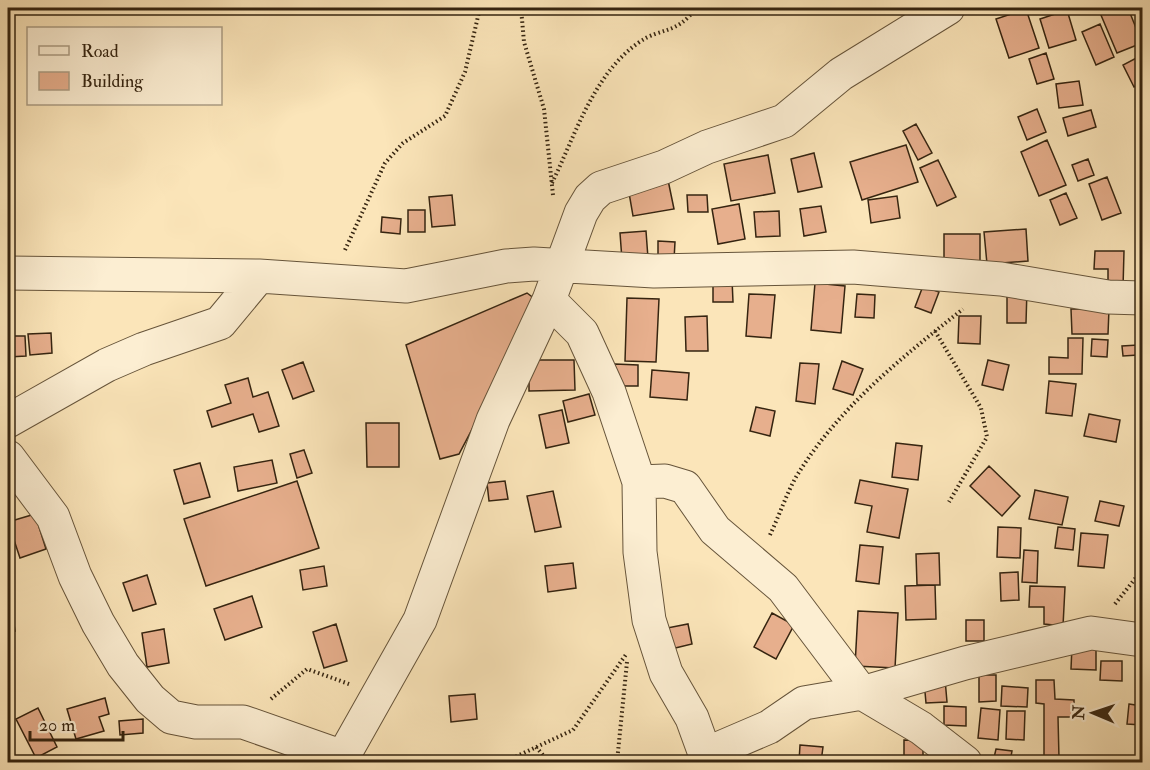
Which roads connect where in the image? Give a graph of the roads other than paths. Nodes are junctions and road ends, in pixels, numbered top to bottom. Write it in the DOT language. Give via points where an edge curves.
graph roads {
  1 [pos="948,8"];
  2 [pos="563,265"];
  3 [pos="8,273"];
  4 [pos="259,276"];
  5 [pos="1108,297"];
  6 [pos="1143,298"];
  7 [pos="549,300"];
  8 [pos="1143,324"];
  9 [pos="8,420"];
  10 [pos="8,457"];
  11 [pos="639,482"];
  12 [pos="1143,640"];
  13 [pos="862,693"];
  14 [pos="707,758"];
  15 [pos="342,760"];
  16 [pos="965,762"];
  1 -- 2 [label="street" via="841,74 784,121 601,188 581,213"];
  2 -- 4 [label="street" via="506,266 406,286"];
  2 -- 5 [label="street" via="654,271 853,267 1001,279"];
  2 -- 7 [label="street"];
  3 -- 4 [label="street"];
  4 -- 9 [label="street" via="220,323 107,365"];
  5 -- 6 [label="street"];
  5 -- 8 [label="street" via="1132,309"];
  7 -- 11 [label="street" via="582,333 609,392"];
  7 -- 15 [label="street" via="493,420 420,620"];
  10 -- 15 [label="street" via="53,517 98,623 123,665 150,699 171,717 195,722 243,722"];
  11 -- 13 [label="street" via="665,481 685,487 715,530 783,588"];
  11 -- 14 [label="street" via="640,552 649,620 666,673 692,718"];
  12 -- 13 [label="street" via="1091,633"];
  13 -- 14 [label="street" via="804,703 769,727"];
  13 -- 16 [label="street" via="921,728"];
}
